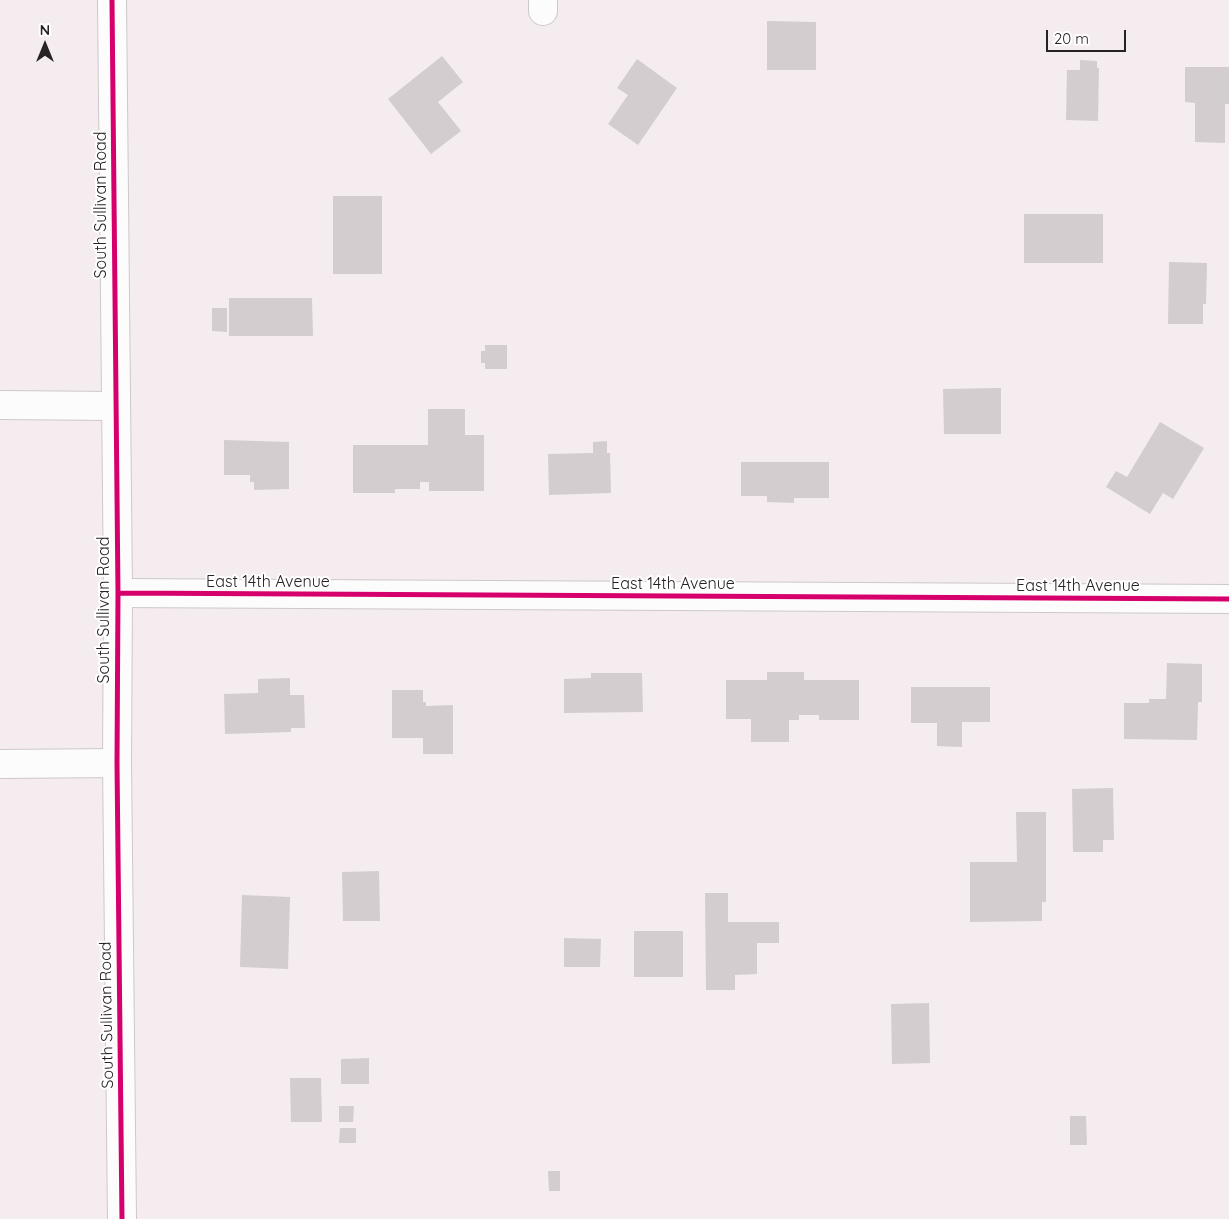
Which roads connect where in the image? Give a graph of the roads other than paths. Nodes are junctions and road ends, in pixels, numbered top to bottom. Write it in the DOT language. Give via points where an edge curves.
graph roads {
  1 [pos="112,0"];
  2 [pos="0,405"];
  3 [pos="115,406"];
  4 [pos="118,594"];
  5 [pos="1229,599"];
  6 [pos="117,763"];
  7 [pos="0,764"];
  8 [pos="122,1219"];
  1 -- 3 [label="street, South Sullivan Road"];
  2 -- 3 [label="street"];
  3 -- 4 [label="street, South Sullivan Road"];
  4 -- 5 [label="street, East 14th Avenue"];
  4 -- 6 [label="street, South Sullivan Road"];
  6 -- 7 [label="street"];
  6 -- 8 [label="street, South Sullivan Road"];
}
